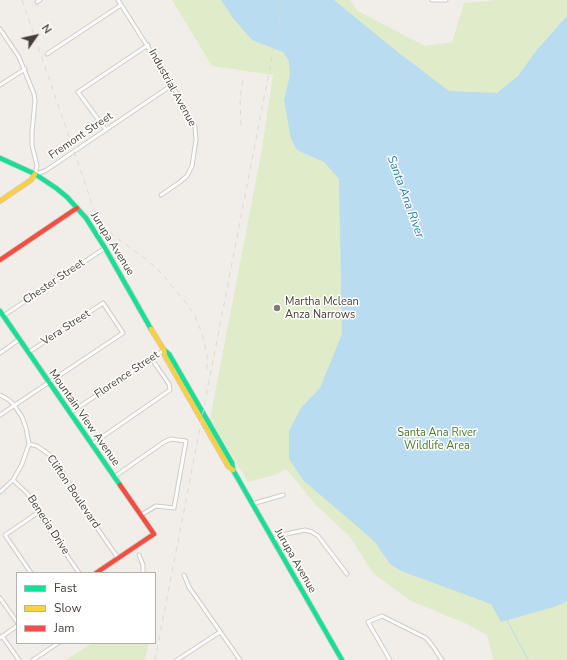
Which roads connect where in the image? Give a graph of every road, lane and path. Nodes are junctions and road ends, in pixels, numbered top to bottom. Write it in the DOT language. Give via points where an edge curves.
graph roads {
  1 [pos="118,0"];
  2 [pos="432,0"];
  3 [pos="446,0"];
  4 [pos="121,4"];
  5 [pos="0,29"];
  6 [pos="148,45"];
  7 [pos="47,54"];
  8 [pos="25,69"];
  9 [pos="0,85"];
  10 [pos="172,85"];
  11 [pos="106,130"];
  12 [pos="0,158"];
  13 [pos="35,174"];
  14 [pos="161,195"];
  15 [pos="0,201"];
  16 [pos="77,208"];
  17 [pos="105,248"];
  18 [pos="0,260"];
  19 [pos="2,313"];
  20 [pos="20,340"];
  21 [pos="164,350"];
  22 [pos="28,352"];
  23 [pos="0,353"];
  24 [pos="151,358"];
  25 [pos="49,382"];
  26 [pos="0,395"];
  27 [pos="14,405"];
  28 [pos="70,413"];
  29 [pos="0,415"];
  30 [pos="29,444"];
  31 [pos="92,444"];
  32 [pos="114,477"];
  33 [pos="13,480"];
  34 [pos="0,492"];
  35 [pos="283,495"];
  36 [pos="252,504"];
  37 [pos="39,512"];
  38 [pos="140,516"];
  39 [pos="272,540"];
  40 [pos="139,555"];
  41 [pos="118,558"];
  42 [pos="30,572"];
  43 [pos="78,572"];
  44 [pos="97,572"];
  45 [pos="143,572"];
  46 [pos="347,574"];
  47 [pos="184,575"];
  48 [pos="0,598"];
  49 [pos="16,621"];
  50 [pos="16,627"];
  51 [pos="220,632"];
  52 [pos="1,637"];
  53 [pos="56,644"];
  54 [pos="19,660"];
  55 [pos="32,660"];
  56 [pos="177,660"];
  57 [pos="240,660"];
  58 [pos="342,660"];
  59 [pos="390,660"];
  60 [pos="442,660"];
  1 -- 4 [label="street, Industrial Avenue"];
  2 -- 3 [label="street"];
  4 -- 6 [label="street, Industrial Avenue"];
  4 -- 7 [label="street"];
  5 -- 8 [label="street"];
  6 -- 10 [label="street, Industrial Avenue"];
  6 -- 11 [label="street" via="78,92"];
  8 -- 9 [label="street"];
  8 -- 13 [label="street" via="36,101 32,132 37,166"];
  10 -- 11 [label="street, Fremont Street"];
  10 -- 14 [label="street, Industrial Avenue" via="195,128 196,140 192,166 187,176"];
  11 -- 13 [label="street, Fremont Street" via="45,171"];
  12 -- 13 [label="main road, Jurupa Avenue"];
  13 -- 15 [label="main road, Fremont Street" via="31,180"];
  13 -- 16 [label="main road, Jurupa Avenue" via="56,188"];
  16 -- 17 [label="main road, Jurupa Avenue"];
  16 -- 18 [label="main road"];
  17 -- 19 [label="street, Chester Street"];
  17 -- 21 [label="main road, Jurupa Avenue"];
  19 -- 20 [label="main road, Mountain View Avenue"];
  20 -- 22 [label="main road, Mountain View Avenue"];
  20 -- 23 [label="street"];
  21 -- 24 [label="street, Florence Street"];
  21 -- 36 [label="main road, Jurupa Avenue" via="165,356"];
  22 -- 25 [label="main road, Mountain View Avenue"];
  22 -- 25 [label="street, Vera Street" via="103,303 123,333"];
  24 -- 28 [label="street, Florence Street"];
  24 -- 31 [label="street" via="169,384 170,390"];
  25 -- 27 [label="street"];
  25 -- 28 [label="main road, Mountain View Avenue"];
  26 -- 27 [label="street"];
  27 -- 29 [label="street"];
  27 -- 30 [label="street" via="26,428"];
  28 -- 31 [label="main road, Mountain View Avenue"];
  30 -- 33 [label="street"];
  30 -- 41 [label="street, Clifton Boulevard" via="37,446 53,457"];
  31 -- 32 [label="main road, Mountain View Avenue"];
  32 -- 38 [label="main road, Mountain View Avenue"];
  32 -- 38 [label="street" via="164,442 171,439 186,441 174,508 156,506"];
  33 -- 34 [label="street"];
  33 -- 37 [label="street, Benecia Drive" via="27,493"];
  35 -- 36 [label="street"];
  36 -- 39 [label="main road, Jurupa Avenue"];
  37 -- 42 [label="street" via="5,536"];
  37 -- 43 [label="street, Benecia Drive"];
  38 -- 41 [label="main road, Mountain View Avenue" via="154,534"];
  39 -- 46 [label="street" via="305,530 312,532 318,536"];
  39 -- 58 [label="main road, Jurupa Avenue"];
  40 -- 45 [label="street" via="144,565"];
  41 -- 44 [label="main road"];
  47 -- 51 [label="street" via="189,587"];
  48 -- 49 [label="street"];
  50 -- 52 [label="street"];
  51 -- 56 [label="street"];
  51 -- 57 [label="street"];
  52 -- 54 [label="street"];
  53 -- 55 [label="street"];
  59 -- 60 [label="street" via="368,622 382,616 426,638"];
}
